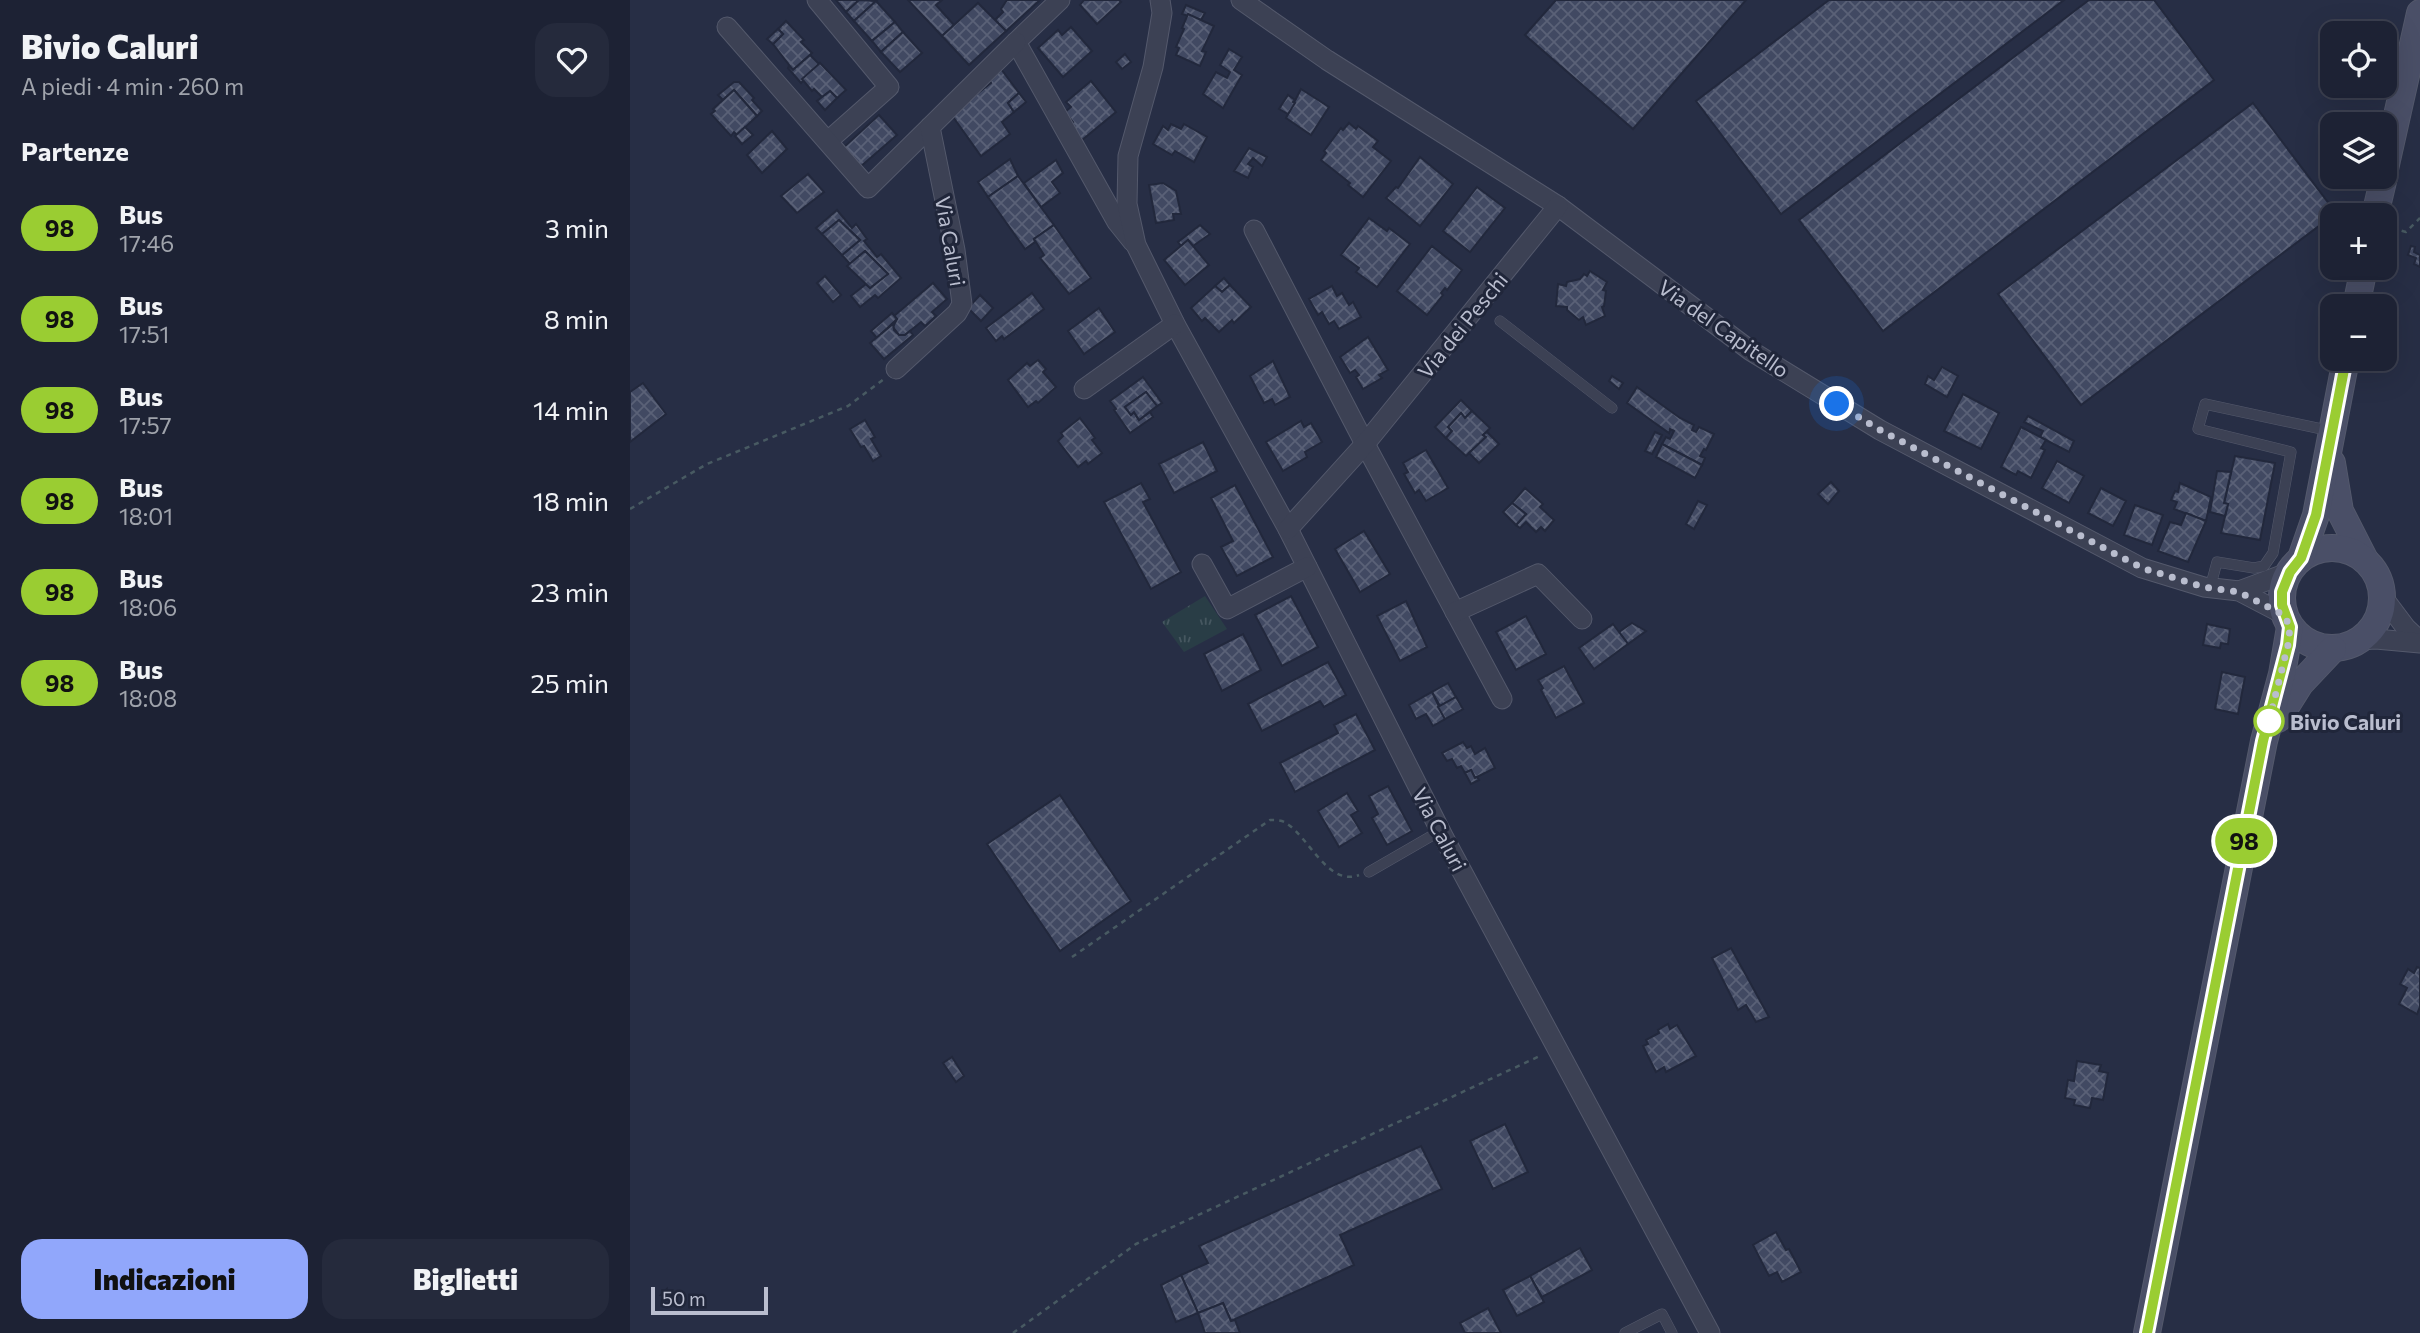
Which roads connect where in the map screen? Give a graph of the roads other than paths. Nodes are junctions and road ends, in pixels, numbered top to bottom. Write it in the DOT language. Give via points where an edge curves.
graph roads {
  1 [pos="817,0"];
  2 [pos="1060,0"];
  3 [pos="1160,0"];
  4 [pos="1241,0"];
  5 [pos="2420,13"];
  6 [pos="727,27"];
  7 [pos="1016,42"];
  8 [pos="2397,116"];
  9 [pos="930,127"];
  10 [pos="828,141"];
  11 [pos="1558,206"];
  12 [pos="1254,230"];
  13 [pos="1136,245"];
  14 [pos="1500,321"];
  15 [pos="1175,324"];
  16 [pos="896,369"];
  17 [pos="2343,371"];
  18 [pos="1084,389"];
  19 [pos="1612,408"];
  20 [pos="2330,434"];
  21 [pos="1365,444"];
  22 [pos="1288,529"];
  23 [pos="2365,560"];
  24 [pos="1202,564"];
  25 [pos="2296,565"];
  26 [pos="1307,567"];
  27 [pos="2210,588"];
  28 [pos="2239,592"];
  29 [pos="2382,596"];
  30 [pos="1455,612"];
  31 [pos="1582,619"];
  32 [pos="2287,621"];
  33 [pos="2359,640"];
  34 [pos="2420,642"];
  35 [pos="2333,649"];
  36 [pos="1502,699"];
  37 [pos="2263,741"];
  38 [pos="1440,831"];
  39 [pos="1369,872"];
  40 [pos="1625,1333"];
  41 [pos="1672,1333"];
  42 [pos="1710,1333"];
  43 [pos="2147,1333"];
  1 -- 10 [label="street" via="889,88"];
  2 -- 7 [label="street"];
  3 -- 13 [label="street, Via Caluri" via="1153,67 1128,156 1127,204"];
  4 -- 11 [label="street, Via del Capitello"];
  5 -- 8 [label="main road"];
  6 -- 10 [label="street"];
  7 -- 9 [label="street"];
  7 -- 13 [label="street, Via Caluri" via="1117,222"];
  9 -- 10 [label="street" via="868,188"];
  9 -- 16 [label="street, Via Caluri" via="962,304"];
  11 -- 21 [label="street, Via dei Peschi"];
  11 -- 27 [label="street, Via del Capitello" via="1751,351 1880,430 2142,568"];
  12 -- 21 [label="street"];
  13 -- 15 [label="street, Via Caluri"];
  14 -- 19 [label="lane"];
  15 -- 18 [label="street"];
  15 -- 22 [label="street, Via Caluri"];
  17 -- 20 [label="main road"];
  20 -- 23 [label="main road" via="2340,511"];
  20 -- 25 [label="main road" via="2316,515"];
  20 -- 27 [label="lane" via="2205,404 2198,429 2291,453 2273,553 2264,566 2254,568 2217,562"];
  21 -- 22 [label="street, Via dei Peschi"];
  21 -- 30 [label="street"];
  22 -- 26 [label="street, Via Caluri"];
  23 -- 25 [label="main road" via="2328,548 2313,551"];
  23 -- 29 [label="main road" via="2378,577"];
  24 -- 26 [label="street" via="1227,609"];
  25 -- 28 [label="street, Via del Capitello"];
  25 -- 32 [label="main road" via="2282,592"];
  26 -- 38 [label="street, Via Caluri"];
  27 -- 28 [label="street, Via del Capitello"];
  28 -- 32 [label="street, Via del Capitello"];
  29 -- 33 [label="main road" via="2379,617"];
  29 -- 34 [label="street"];
  30 -- 31 [label="street" via="1538,574"];
  30 -- 36 [label="street"];
  32 -- 35 [label="main road" via="2308,643"];
  32 -- 37 [label="main road" via="2282,674"];
  33 -- 34 [label="street"];
  33 -- 35 [label="main road"];
  35 -- 37 [label="main road" via="2300,684"];
  37 -- 43 [label="main road"];
  38 -- 39 [label="lane"];
  38 -- 42 [label="street, Via Caluri"];
  40 -- 41 [label="lane" via="1662,1314"];
}
